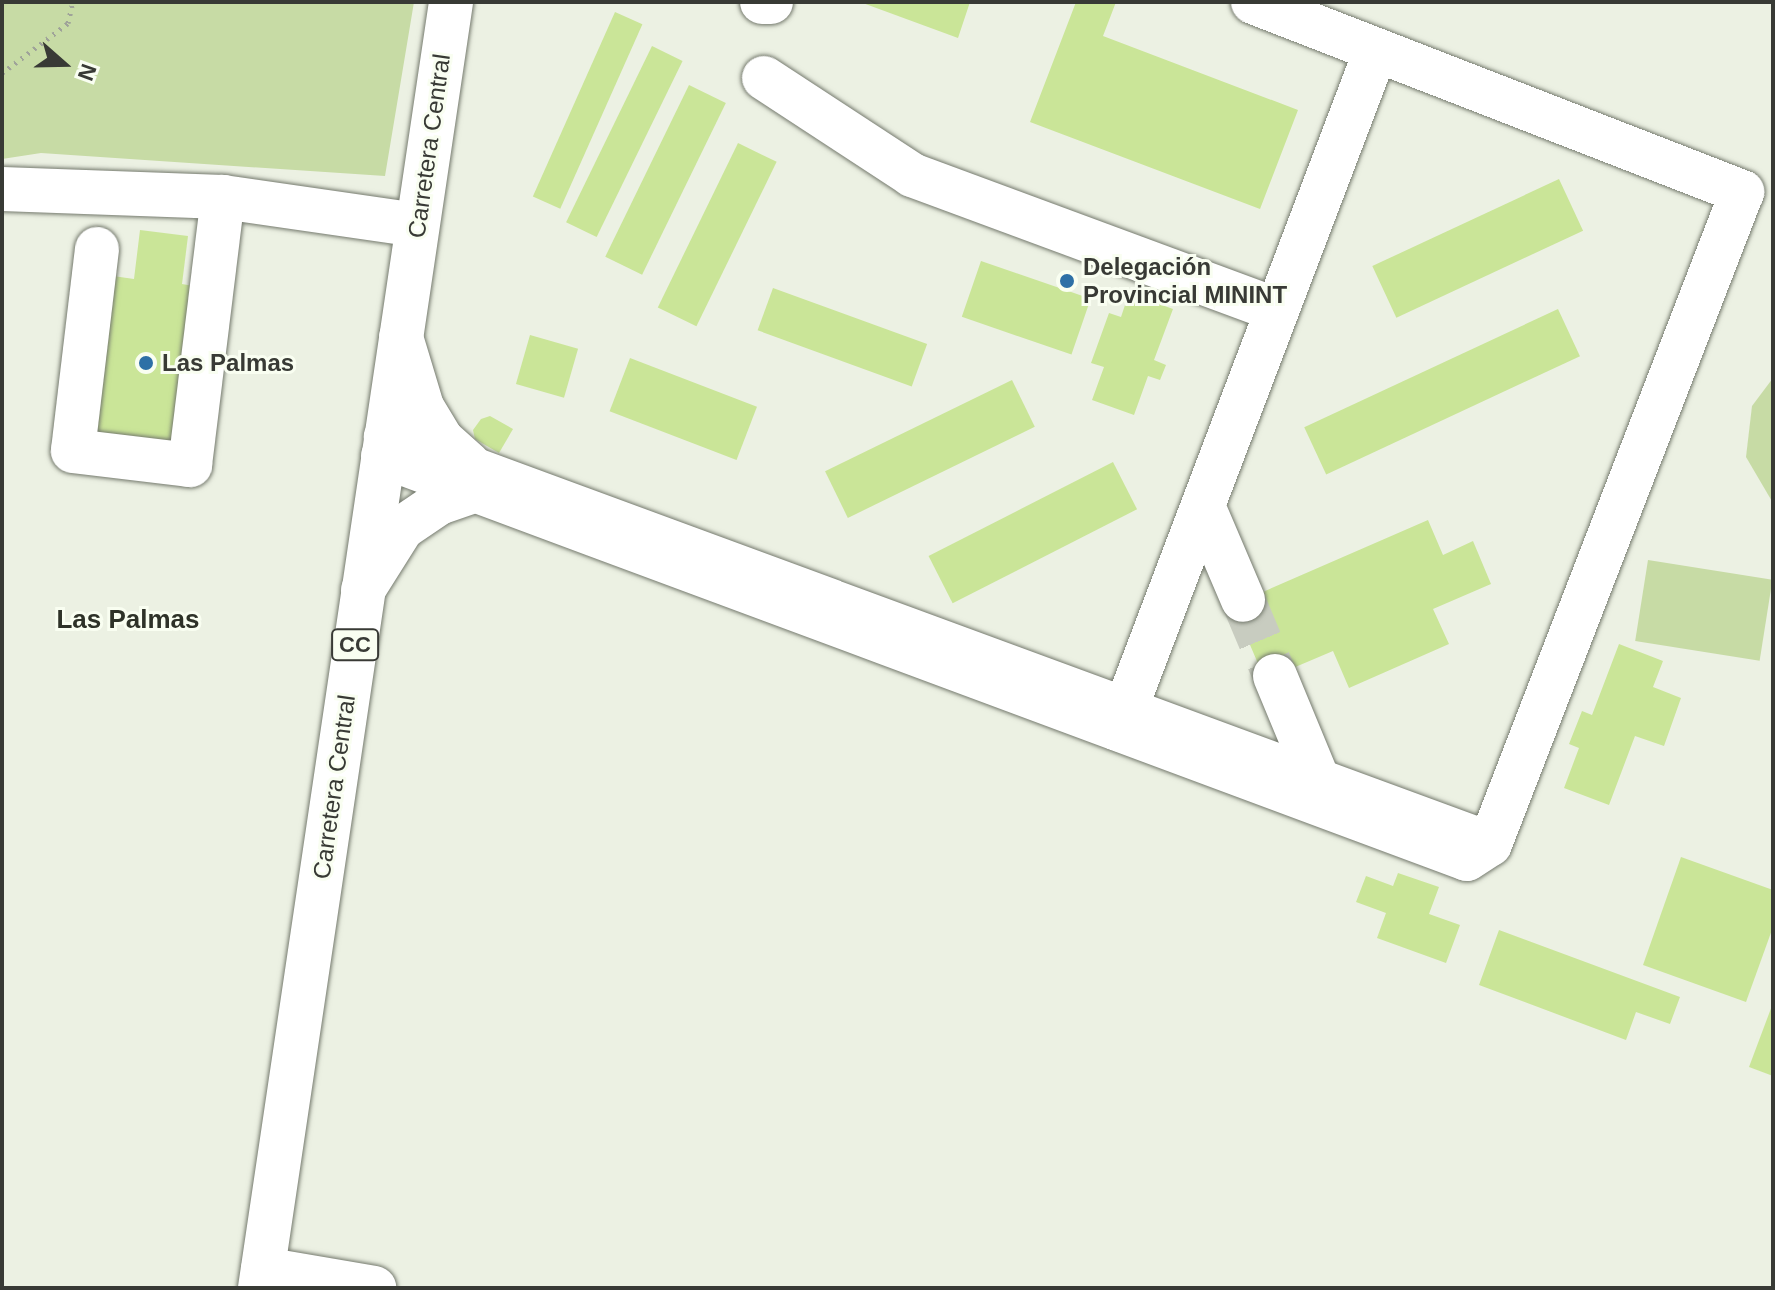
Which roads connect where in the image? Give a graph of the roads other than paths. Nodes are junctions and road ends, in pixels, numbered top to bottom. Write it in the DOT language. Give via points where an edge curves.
graph roads {
  1 [pos="451,2"];
  2 [pos="762,2"];
  3 [pos="771,2"];
  4 [pos="1253,2"];
  5 [pos="1376,50"];
  6 [pos="764,78"];
  7 [pos="1757,187"];
  8 [pos="2,189"];
  9 [pos="223,197"];
  10 [pos="417,225"];
  11 [pos="97,249"];
  12 [pos="1277,310"];
  13 [pos="401,337"];
  14 [pos="385,446"];
  15 [pos="475,479"];
  16 [pos="1203,506"];
  17 [pos="363,590"];
  18 [pos="1243,600"];
  19 [pos="1275,676"];
  20 [pos="1122,719"];
  21 [pos="1314,790"];
  22 [pos="262,1278"];
  23 [pos="374,1288"];
  1 -- 10 [label="main road, Carretera Central / CC"];
  2 -- 3 [label="main road"];
  4 -- 5 [label="main road"];
  5 -- 7 [label="main road"];
  5 -- 12 [label="main road"];
  6 -- 12 [label="main road" via="912,175"];
  7 -- 21 [label="main road" via="1490,844 1467,859"];
  8 -- 9 [label="main road"];
  9 -- 10 [label="main road"];
  9 -- 11 [label="main road" via="190,465 73,451"];
  10 -- 13 [label="main road, Carretera Central / CC"];
  12 -- 16 [label="main road"];
  13 -- 14 [label="main road, Carretera Central / CC"];
  13 -- 15 [label="main road" via="422,407"];
  14 -- 15 [label="main road"];
  14 -- 17 [label="main road, Carretera Central / CC"];
  15 -- 17 [label="main road" via="402,528"];
  15 -- 20 [label="main road"];
  16 -- 18 [label="main road"];
  16 -- 20 [label="main road"];
  17 -- 22 [label="main road, Carretera Central / CC"];
  19 -- 21 [label="main road"];
  20 -- 21 [label="main road"];
  22 -- 23 [label="main road"];
}
